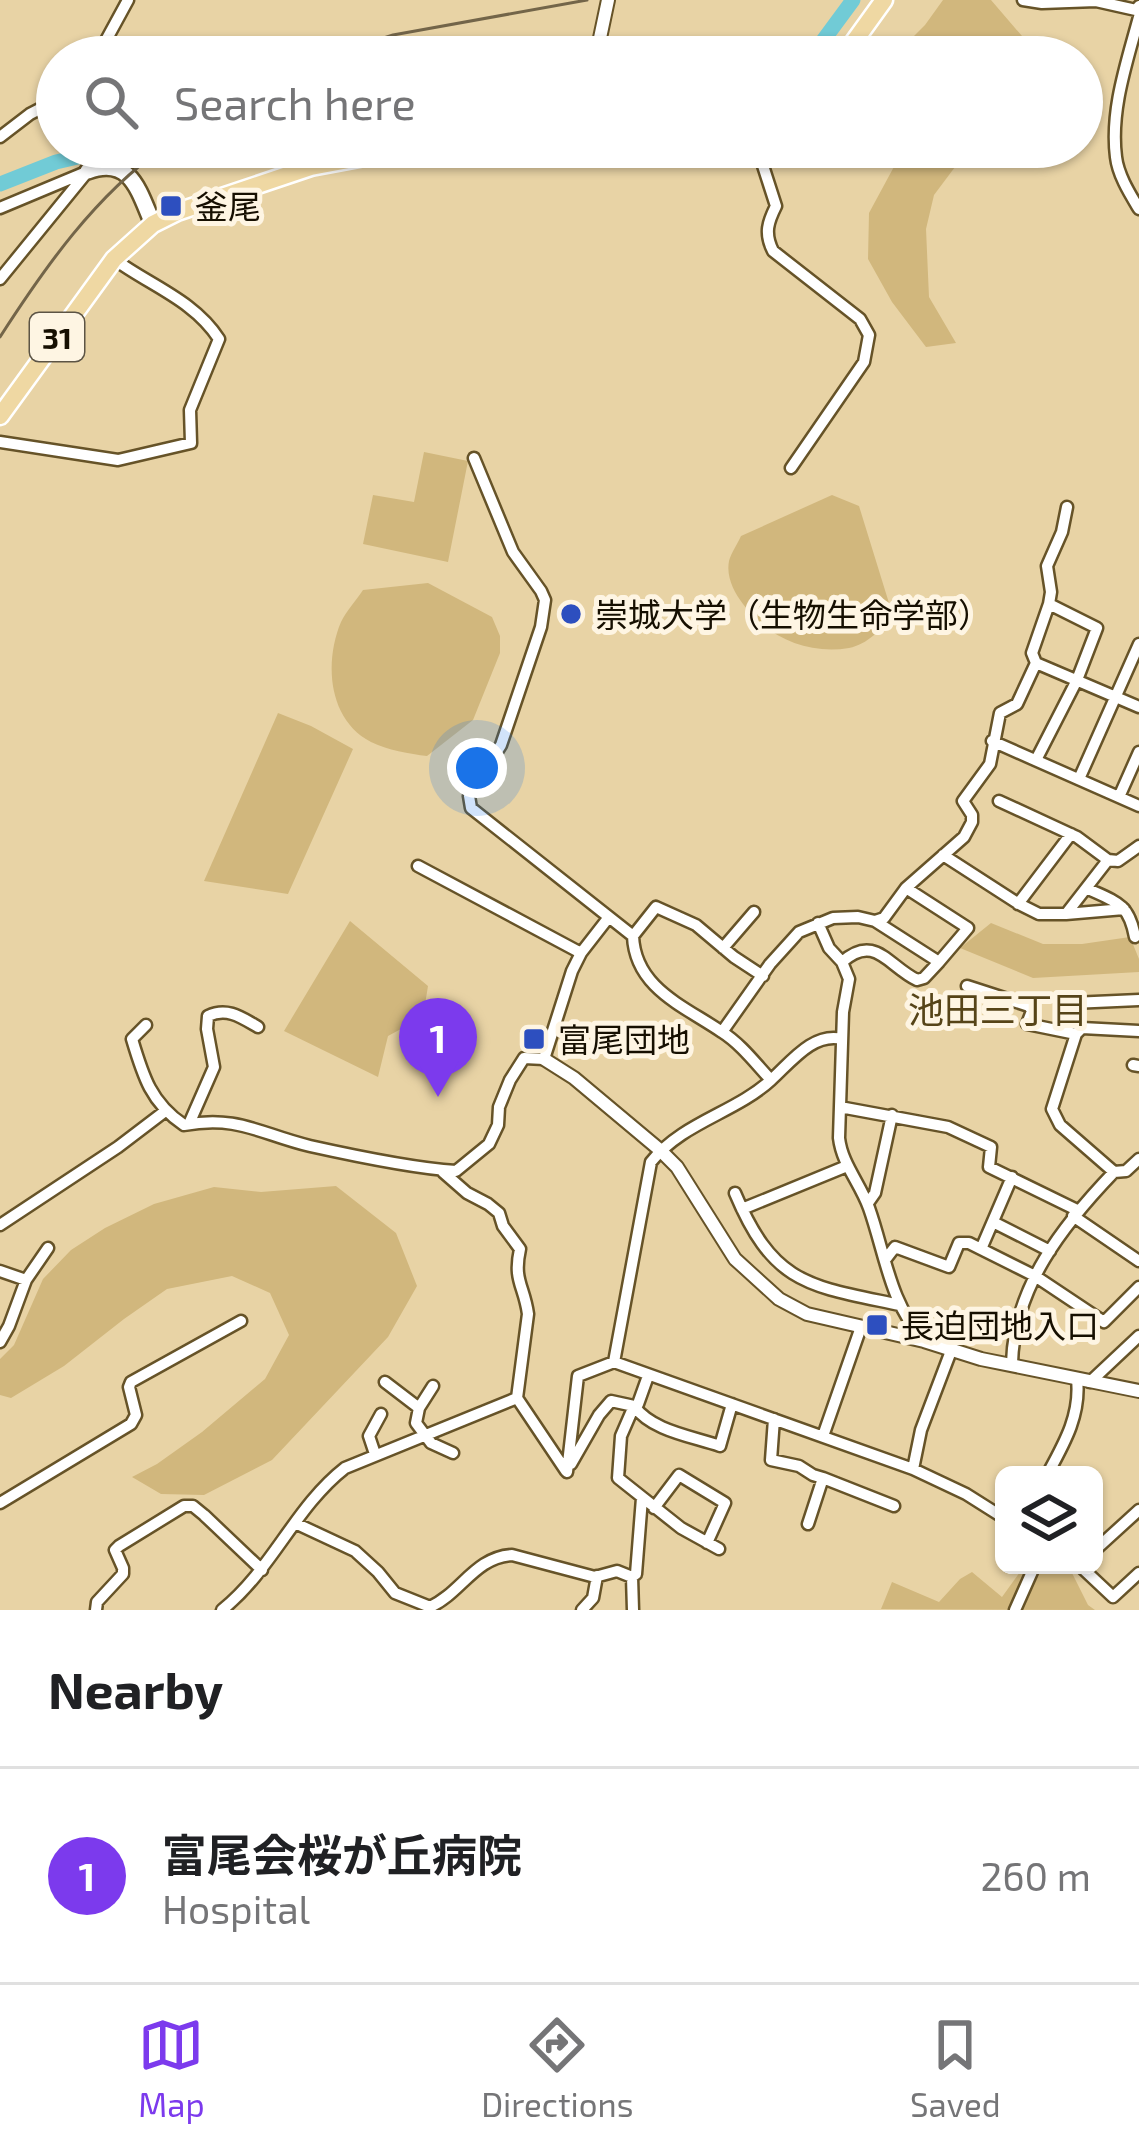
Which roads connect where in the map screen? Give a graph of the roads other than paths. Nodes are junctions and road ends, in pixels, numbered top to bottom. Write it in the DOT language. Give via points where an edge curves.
graph roads {
  1 [pos="128,0"];
  2 [pos="608,0"];
  3 [pos="884,0"];
  4 [pos="1023,0"];
  5 [pos="1139,6"];
  6 [pos="1139,17"];
  7 [pos="108,36"];
  8 [pos="600,36"];
  9 [pos="858,36"];
  10 [pos="36,111"];
  11 [pos="0,137"];
  12 [pos="98,168"];
  13 [pos="112,168"];
  14 [pos="308,168"];
  15 [pos="764,168"];
  16 [pos="88,171"];
  17 [pos="0,208"];
  18 [pos="1139,209"];
  19 [pos="153,224"];
  20 [pos="114,259"];
  21 [pos="0,279"];
  22 [pos="0,416"];
  23 [pos="0,442"];
  24 [pos="474,458"];
  25 [pos="791,469"];
  26 [pos="1067,507"];
  27 [pos="1049,604"];
  28 [pos="1139,644"];
  29 [pos="1036,663"];
  30 [pos="1077,680"];
  31 [pos="1115,697"];
  32 [pos="1139,707"];
  33 [pos="992,741"];
  34 [pos="1139,752"];
  35 [pos="1036,760"];
  36 [pos="1079,779"];
  37 [pos="1119,797"];
  38 [pos="999,801"];
  39 [pos="1139,806"];
  40 [pos="1071,834"];
  41 [pos="1139,846"];
  42 [pos="943,855"];
  43 [pos="1108,860"];
  44 [pos="418,866"];
  45 [pos="906,888"];
  46 [pos="1088,889"];
  47 [pos="1018,904"];
  48 [pos="1124,909"];
  49 [pos="754,912"];
  50 [pos="1066,914"];
  51 [pos="609,917"];
  52 [pos="875,921"];
  53 [pos="818,923"];
  54 [pos="633,936"];
  55 [pos="1135,938"];
  56 [pos="723,948"];
  57 [pos="581,952"];
  58 [pos="842,962"];
  59 [pos="939,962"];
  60 [pos="763,976"];
  61 [pos="967,986"];
  62 [pos="1139,1000"];
  63 [pos="1072,1003"];
  64 [pos="146,1025"];
  65 [pos="258,1027"];
  66 [pos="1139,1031"];
  67 [pos="722,1032"];
  68 [pos="1076,1034"];
  69 [pos="842,1039"];
  70 [pos="544,1059"];
  71 [pos="771,1080"];
  72 [pos="841,1107"];
  73 [pos="164,1112"];
  74 [pos="892,1115"];
  75 [pos="189,1124"];
  76 [pos="660,1150"];
  77 [pos="1139,1159"];
  78 [pos="848,1166"];
  79 [pos="440,1170"];
  80 [pos="1114,1172"];
  81 [pos="1012,1178"];
  82 [pos="735,1193"];
  83 [pos="868,1203"];
  84 [pos="742,1209"];
  85 [pos="1075,1213"];
  86 [pos="993,1222"];
  87 [pos="0,1225"];
  88 [pos="48,1248"];
  89 [pos="981,1249"];
  90 [pos="1049,1251"];
  91 [pos="884,1260"];
  92 [pos="1139,1261"];
  93 [pos="0,1271"];
  94 [pos="1035,1276"];
  95 [pos="26,1280"];
  96 [pos="1139,1287"];
  97 [pos="900,1305"];
  98 [pos="242,1322"];
  99 [pos="861,1327"];
  100 [pos="1139,1336"];
  101 [pos="924,1341"];
  102 [pos="0,1342"];
  103 [pos="951,1351"];
  104 [pos="614,1362"];
  105 [pos="1012,1364"];
  106 [pos="648,1376"];
  107 [pos="1084,1380"];
  108 [pos="385,1382"];
  109 [pos="433,1386"];
  110 [pos="1139,1390"];
  111 [pos="517,1398"];
  112 [pos="732,1404"];
  113 [pos="634,1406"];
  114 [pos="419,1408"];
  115 [pos="381,1414"];
  116 [pos="774,1419"];
  117 [pos="424,1434"];
  118 [pos="824,1436"];
  119 [pos="453,1453"];
  120 [pos="375,1454"];
  121 [pos="1052,1466"];
  122 [pos="913,1469"];
  123 [pos="567,1472"];
  124 [pos="823,1478"];
  125 [pos="642,1498"];
  126 [pos="0,1503"];
  127 [pos="894,1506"];
  128 [pos="654,1508"];
  129 [pos="1139,1510"];
  130 [pos="995,1512"];
  131 [pos="296,1523"];
  132 [pos="808,1524"];
  133 [pos="1103,1543"];
  134 [pos="262,1570"];
  135 [pos="1031,1574"];
  136 [pos="1089,1574"];
  137 [pos="1139,1574"];
  138 [pos="597,1576"];
  139 [pos="632,1577"];
  140 [pos="96,1610"];
  141 [pos="222,1610"];
  142 [pos="583,1610"];
  143 [pos="632,1610"];
  144 [pos="1015,1610"];
  1 -- 7 [label="street"];
  2 -- 8 [label="street"];
  3 -- 9 [label="main road"];
  4 -- 5 [label="street"];
  6 -- 18 [label="street" via="1121,86 1115,160"];
  10 -- 11 [label="street"];
  12 -- 16 [label="main road"];
  13 -- 19 [label="main road" via="134,181"];
  14 -- 19 [label="main road, 31"];
  15 -- 25 [label="street" via="776,206 768,222 773,250 860,319 869,335 864,362"];
  16 -- 17 [label="street"];
  16 -- 21 [label="street"];
  19 -- 20 [label="main road, 31"];
  20 -- 22 [label="main road, 31"];
  20 -- 23 [label="street" via="175,296 219,339 190,410 191,443 118,460"];
  24 -- 51 [label="street" via="513,552 544,600 501,745 469,796 471,808"];
  26 -- 27 [label="street" via="1048,566"];
  27 -- 29 [label="street" via="1032,653"];
  27 -- 30 [label="street" via="1097,628"];
  28 -- 31 [label="street"];
  29 -- 30 [label="street"];
  29 -- 33 [label="street" via="1017,704 1000,713"];
  30 -- 31 [label="street"];
  30 -- 35 [label="street"];
  31 -- 32 [label="street"];
  31 -- 36 [label="street"];
  33 -- 35 [label="street"];
  33 -- 42 [label="street" via="990,764 962,801 972,822"];
  34 -- 37 [label="street"];
  35 -- 36 [label="street"];
  36 -- 37 [label="street"];
  37 -- 39 [label="street"];
  38 -- 40 [label="street"];
  40 -- 43 [label="street"];
  40 -- 47 [label="street"];
  41 -- 43 [label="street"];
  42 -- 45 [label="street"];
  42 -- 47 [label="street"];
  43 -- 46 [label="street"];
  44 -- 57 [label="street"];
  45 -- 52 [label="street"];
  45 -- 59 [label="street" via="968,928"];
  46 -- 48 [label="street"];
  46 -- 50 [label="street"];
  47 -- 50 [label="street"];
  48 -- 50 [label="street"];
  48 -- 55 [label="street"];
  49 -- 56 [label="street"];
  51 -- 54 [label="street"];
  51 -- 57 [label="street"];
  52 -- 53 [label="street"];
  52 -- 59 [label="street"];
  53 -- 58 [label="street"];
  53 -- 60 [label="street" via="799,932"];
  54 -- 56 [label="street" via="656,907"];
  54 -- 67 [label="street" via="646,979"];
  56 -- 60 [label="street"];
  57 -- 70 [label="street"];
  58 -- 59 [label="street" via="867,949 917,980"];
  58 -- 69 [label="street" via="849,979"];
  60 -- 67 [label="street"];
  61 -- 68 [label="street" via="1029,1006 1027,1024"];
  62 -- 63 [label="street"];
  64 -- 73 [label="street" via="132,1039"];
  65 -- 75 [label="street" via="233,1013 208,1016 214,1067"];
  66 -- 68 [label="street"];
  67 -- 71 [label="street"];
  68 -- 80 [label="street" via="1052,1109 1060,1126"];
  69 -- 71 [label="street" via="810,1044"];
  69 -- 72 [label="street"];
  70 -- 76 [label="street"];
  70 -- 79 [label="street" via="524,1058 488,1144 457,1171"];
  71 -- 76 [label="street"];
  72 -- 74 [label="street"];
  72 -- 78 [label="street"];
  73 -- 75 [label="street"];
  73 -- 87 [label="street"];
  74 -- 81 [label="street" via="991,1147 988,1167"];
  74 -- 83 [label="street"];
  75 -- 79 [label="street" via="223,1120"];
  76 -- 99 [label="street" via="769,1293 807,1314"];
  76 -- 104 [label="street" via="651,1162"];
  77 -- 80 [label="street"];
  78 -- 83 [label="street"];
  78 -- 84 [label="street"];
  79 -- 111 [label="street" via="499,1214 520,1249 515,1273 528,1314"];
  80 -- 85 [label="street"];
  81 -- 85 [label="street"];
  81 -- 86 [label="street"];
  82 -- 84 [label="street"];
  83 -- 91 [label="street"];
  84 -- 97 [label="street" via="764,1247 801,1280"];
  85 -- 90 [label="street"];
  85 -- 92 [label="street"];
  86 -- 89 [label="street"];
  86 -- 90 [label="street"];
  88 -- 95 [label="street"];
  89 -- 91 [label="street" via="959,1243 950,1267 895,1247"];
  89 -- 94 [label="street"];
  90 -- 94 [label="street"];
  91 -- 97 [label="street"];
  93 -- 95 [label="street"];
  94 -- 96 [label="street" via="1104,1322"];
  94 -- 105 [label="street" via="1016,1319"];
  95 -- 102 [label="street"];
  97 -- 101 [label="street"];
  98 -- 126 [label="street" via="131,1382 131,1424"];
  99 -- 101 [label="street"];
  99 -- 118 [label="street"];
  100 -- 107 [label="street"];
  101 -- 103 [label="street"];
  103 -- 105 [label="street"];
  103 -- 122 [label="street"];
  104 -- 106 [label="street"];
  104 -- 123 [label="street" via="578,1376"];
  105 -- 107 [label="street"];
  106 -- 112 [label="street"];
  106 -- 113 [label="street"];
  107 -- 110 [label="street"];
  107 -- 121 [label="street"];
  108 -- 114 [label="street"];
  109 -- 114 [label="street"];
  111 -- 117 [label="street"];
  111 -- 123 [label="street"];
  112 -- 113 [label="street" via="720,1447 656,1427"];
  112 -- 116 [label="street"];
  113 -- 123 [label="street" via="611,1401"];
  113 -- 125 [label="street" via="621,1436 618,1478"];
  114 -- 117 [label="street"];
  115 -- 120 [label="street" via="369,1436"];
  116 -- 118 [label="street"];
  116 -- 124 [label="street" via="771,1460"];
  117 -- 119 [label="street"];
  117 -- 120 [label="street"];
  118 -- 122 [label="street"];
  120 -- 131 [label="street" via="326,1482"];
  122 -- 130 [label="street"];
  124 -- 127 [label="street"];
  124 -- 132 [label="street"];
  125 -- 128 [label="street"];
  125 -- 139 [label="street"];
  128 -- 128 [label="street" via="713,1546 725,1503 679,1475"];
  129 -- 133 [label="street"];
  131 -- 134 [label="street"];
  131 -- 138 [label="street" via="355,1551 395,1593 430,1606 501,1556"];
  134 -- 140 [label="street" via="184,1506 118,1546 123,1574"];
  134 -- 141 [label="street"];
  135 -- 144 [label="street"];
  136 -- 137 [label="street" via="1113,1597"];
  138 -- 139 [label="street"];
  138 -- 142 [label="street"];
  139 -- 143 [label="street"];
}
